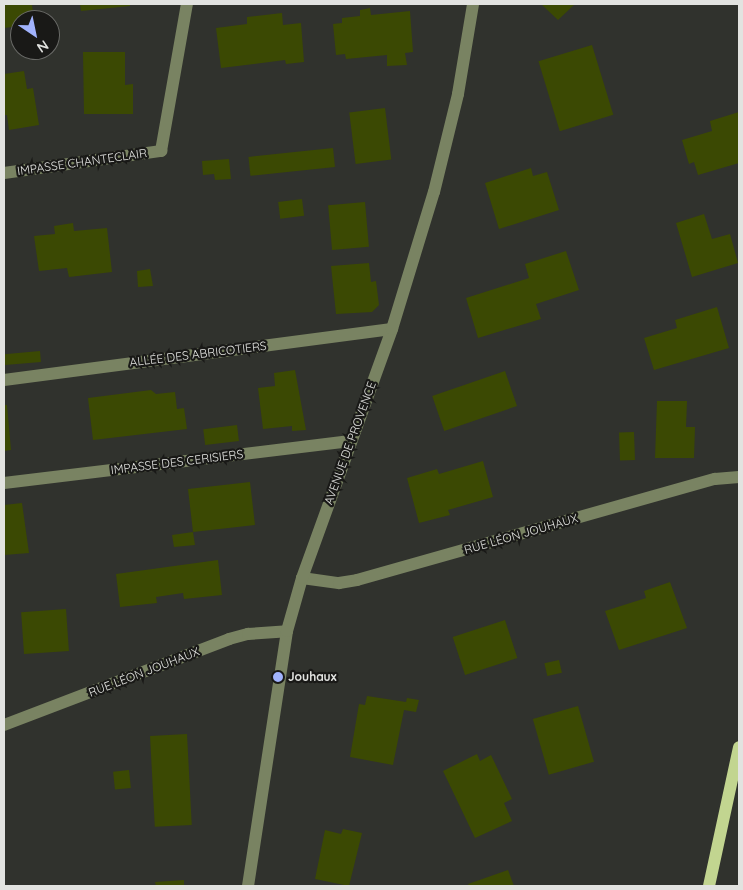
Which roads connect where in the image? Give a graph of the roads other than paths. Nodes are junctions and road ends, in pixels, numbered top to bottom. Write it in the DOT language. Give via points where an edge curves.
graph roads {
  1 [pos="187,4"];
  2 [pos="473,4"];
  3 [pos="4,173"];
  4 [pos="392,329"];
  5 [pos="4,380"];
  6 [pos="350,441"];
  7 [pos="739,477"];
  8 [pos="4,483"];
  9 [pos="302,578"];
  10 [pos="287,631"];
  11 [pos="4,725"];
  12 [pos="739,747"];
  13 [pos="248,886"];
  14 [pos="709,886"];
  1 -- 3 [label="street, IMPASSE CHANTECLAIR" via="161,151"];
  2 -- 4 [label="street, AVENUE DE PROVENCE" via="458,94 434,192"];
  4 -- 5 [label="street, ALLÉE DES ABRICOTIERS"];
  4 -- 6 [label="street, AVENUE DE PROVENCE"];
  6 -- 8 [label="street, IMPASSE DES CERISIERS"];
  6 -- 9 [label="street, AVENUE DE PROVENCE"];
  7 -- 9 [label="street, RUE LÉON JOUHAUX" via="715,479 357,580 339,583"];
  9 -- 10 [label="street, AVENUE DE PROVENCE"];
  10 -- 11 [label="street, RUE LÉON JOUHAUX" via="229,639"];
  10 -- 13 [label="street, AVENUE DE PROVENCE"];
  12 -- 14 [label="main road"];
}
